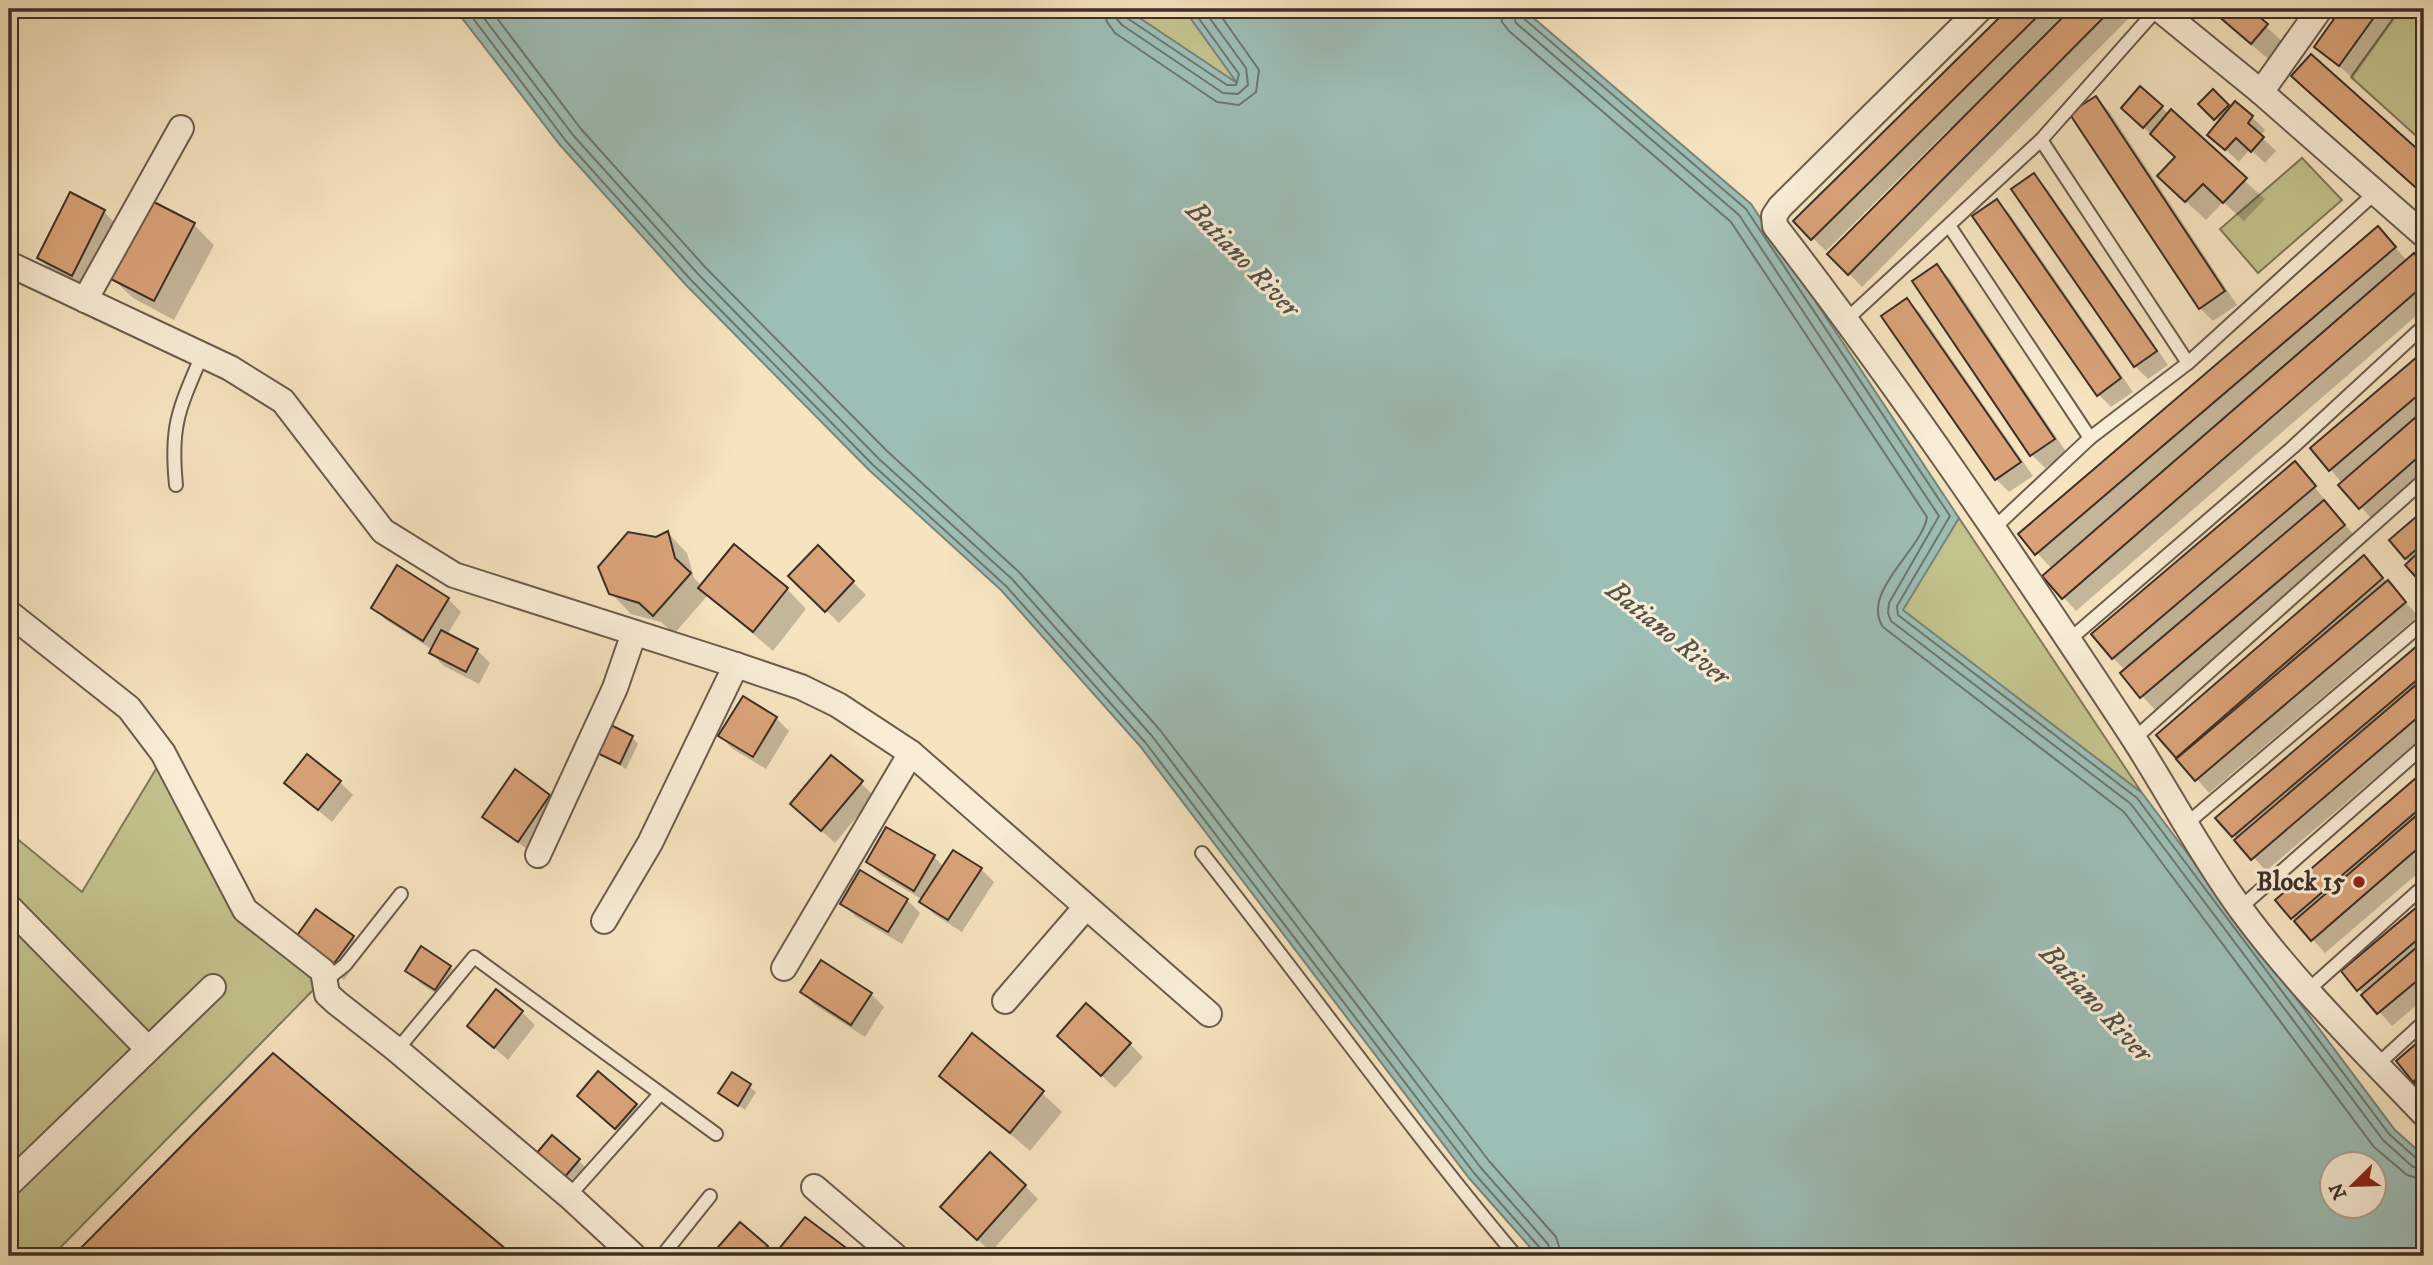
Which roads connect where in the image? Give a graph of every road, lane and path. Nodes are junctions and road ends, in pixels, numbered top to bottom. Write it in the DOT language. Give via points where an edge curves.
graph roads {
  1 [pos="1980,9"];
  2 [pos="2158,9"];
  3 [pos="2320,9"];
  4 [pos="2261,92"];
  5 [pos="181,128"];
  6 [pos="2041,140"];
  7 [pos="2375,192"];
  8 [pos="1950,226"];
  9 [pos="2424,235"];
  10 [pos="9,264"];
  11 [pos="85,300"];
  12 [pos="1847,319"];
  13 [pos="2424,326"];
  14 [pos="202,355"];
  15 [pos="2188,363"];
  16 [pos="2090,438"];
  17 [pos="2424,480"];
  18 [pos="176,485"];
  19 [pos="1994,528"];
  20 [pos="9,613"];
  21 [pos="2424,622"];
  22 [pos="634,633"];
  23 [pos="2069,640"];
  24 [pos="736,665"];
  25 [pos="2134,739"];
  26 [pos="2424,746"];
  27 [pos="911,753"];
  28 [pos="2184,826"];
  29 [pos="1202,853"];
  30 [pos="538,855"];
  31 [pos="2424,886"];
  32 [pos="401,894"];
  33 [pos="9,907"];
  34 [pos="1086,907"];
  35 [pos="2240,908"];
  36 [pos="604,921"];
  37 [pos="784,968"];
  38 [pos="326,980"];
  39 [pos="213,987"];
  40 [pos="2308,990"];
  41 [pos="1005,1001"];
  42 [pos="1209,1014"];
  43 [pos="2424,1022"];
  44 [pos="148,1049"];
  45 [pos="397,1050"];
  46 [pos="2376,1065"];
  47 [pos="659,1095"];
  48 [pos="2424,1114"];
  49 [pos="716,1135"];
  50 [pos="13,1172"];
  51 [pos="814,1187"];
  52 [pos="569,1196"];
  53 [pos="710,1196"];
  54 [pos="881,1252"];
  55 [pos="634,1256"];
  56 [pos="662,1256"];
  57 [pos="1516,1256"];
  1 -- 12 [label="street" via="1774,216 1775,226"];
  2 -- 4 [label="street"];
  2 -- 6 [label="lane"];
  3 -- 4 [label="street"];
  4 -- 7 [label="street"];
  5 -- 11 [label="street"];
  6 -- 8 [label="lane"];
  6 -- 15 [label="lane"];
  7 -- 9 [label="street"];
  7 -- 15 [label="lane"];
  8 -- 12 [label="lane"];
  8 -- 16 [label="lane"];
  10 -- 11 [label="street"];
  11 -- 14 [label="street"];
  12 -- 19 [label="street"];
  13 -- 23 [label="lane" via="2293,447"];
  14 -- 18 [label="lane" via="178,411 172,444"];
  14 -- 22 [label="street" via="283,401 383,531 454,575"];
  15 -- 16 [label="lane"];
  16 -- 19 [label="lane"];
  17 -- 25 [label="lane"];
  19 -- 23 [label="street"];
  20 -- 38 [label="street" via="129,708 163,753 245,910 323,971"];
  21 -- 28 [label="lane"];
  22 -- 24 [label="street"];
  22 -- 30 [label="street" via="615,688"];
  23 -- 25 [label="street"];
  24 -- 27 [label="street" via="838,705"];
  24 -- 36 [label="street" via="650,843"];
  25 -- 28 [label="street"];
  26 -- 35 [label="lane"];
  27 -- 34 [label="street"];
  27 -- 37 [label="street"];
  28 -- 35 [label="street"];
  29 -- 57 [label="lane"];
  31 -- 40 [label="lane"];
  32 -- 38 [label="lane" via="345,965"];
  33 -- 44 [label="street"];
  34 -- 41 [label="street"];
  34 -- 42 [label="street"];
  35 -- 40 [label="street"];
  38 -- 45 [label="street" via="332,999"];
  39 -- 44 [label="street"];
  40 -- 46 [label="street"];
  43 -- 46 [label="lane"];
  44 -- 50 [label="street"];
  45 -- 47 [label="lane" via="474,957"];
  45 -- 52 [label="street"];
  46 -- 48 [label="street"];
  47 -- 49 [label="lane"];
  47 -- 52 [label="lane"];
  51 -- 54 [label="street"];
  52 -- 55 [label="street"];
  53 -- 56 [label="lane"];
}
